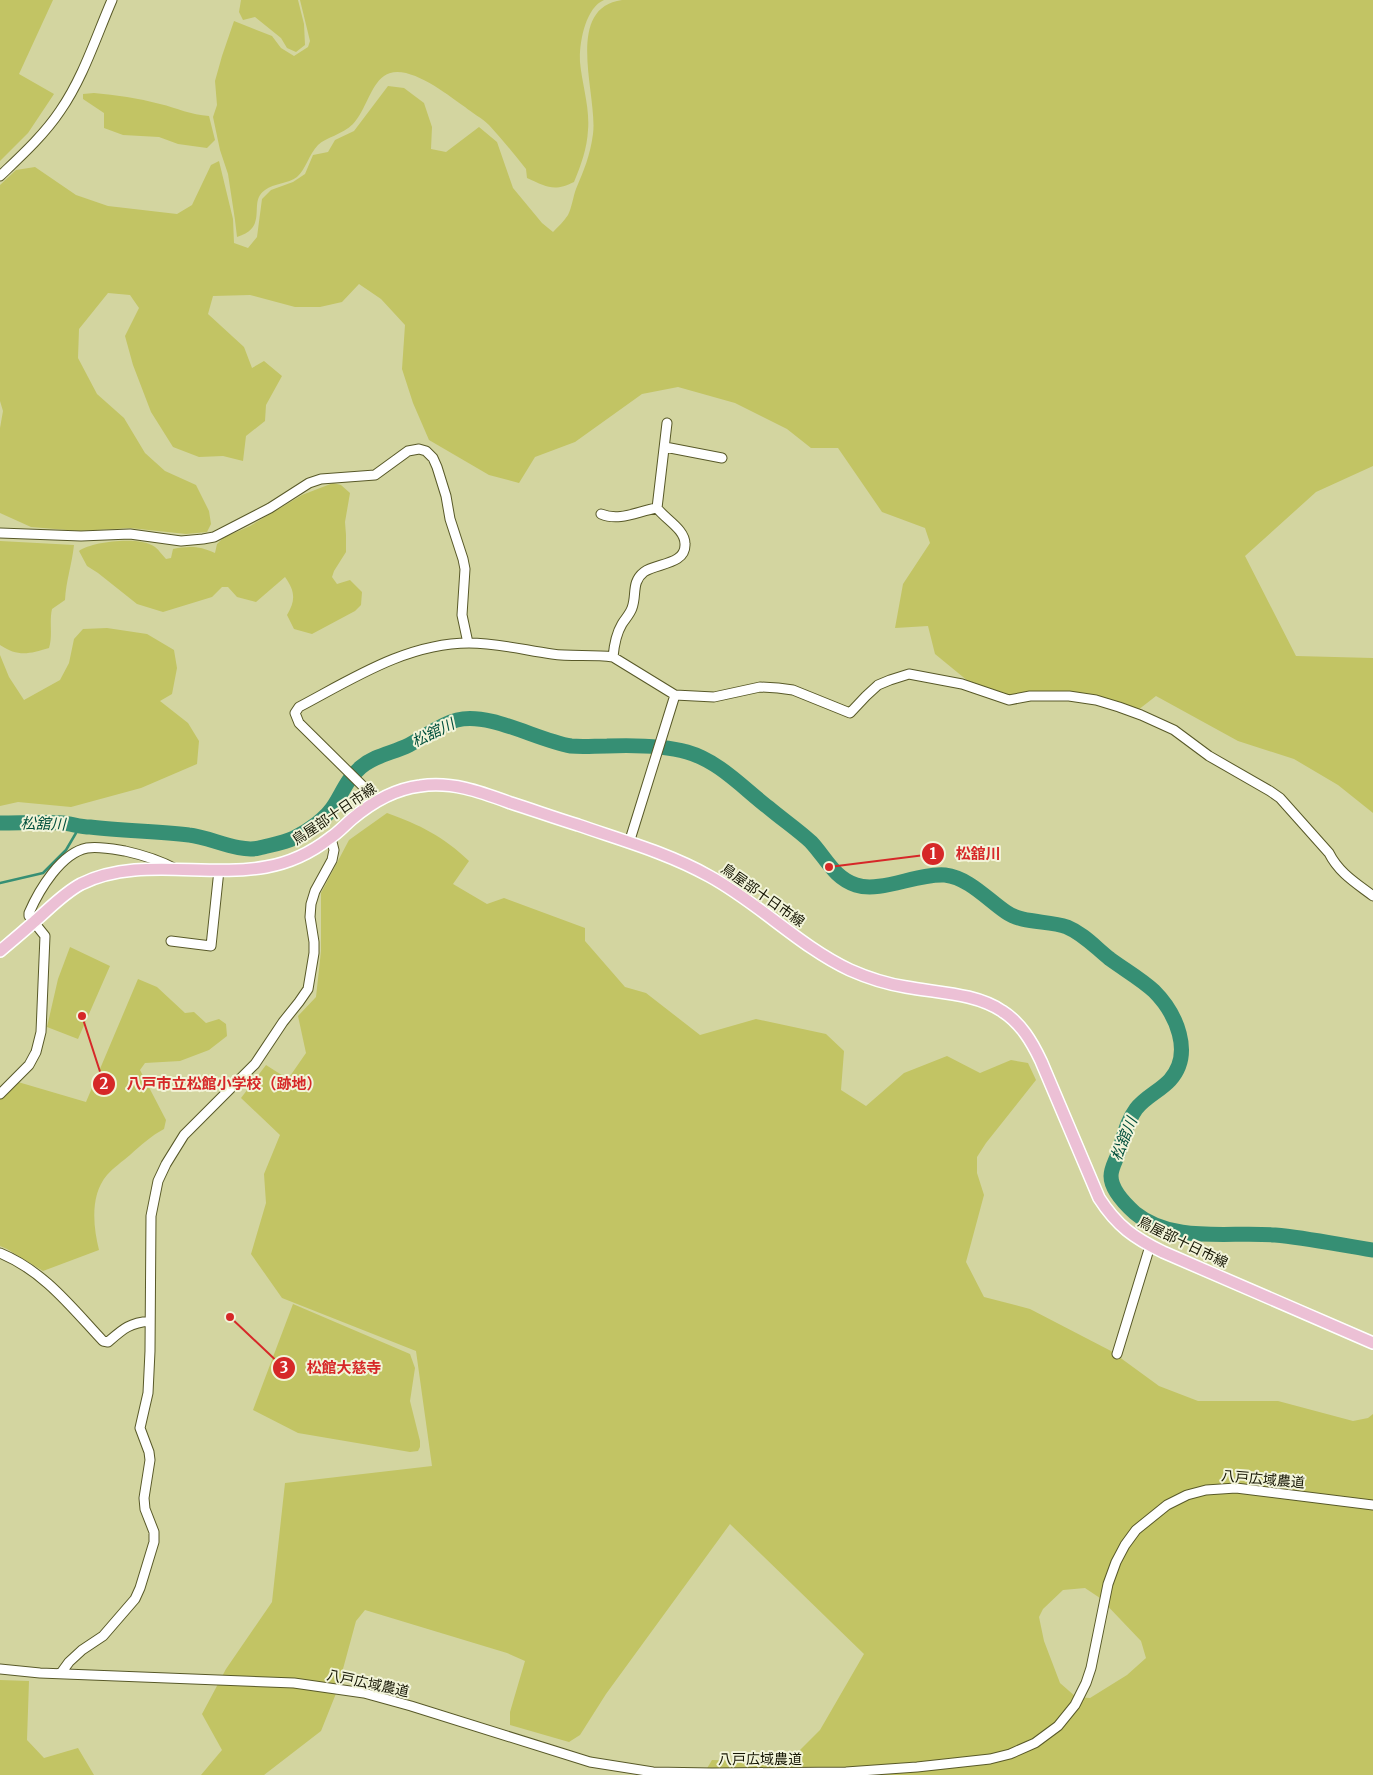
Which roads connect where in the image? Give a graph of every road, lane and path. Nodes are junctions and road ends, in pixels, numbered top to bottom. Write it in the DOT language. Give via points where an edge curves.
graph roads {
  1 [pos="112,0"];
  2 [pos="0,176"];
  3 [pos="667,423"];
  4 [pos="665,447"];
  5 [pos="722,458"];
  6 [pos="658,508"];
  7 [pos="601,514"];
  8 [pos="0,533"];
  9 [pos="468,643"];
  10 [pos="612,657"];
  11 [pos="674,695"];
  12 [pos="378,801"];
  13 [pos="331,838"];
  14 [pos="629,843"];
  15 [pos="179,870"];
  16 [pos="219,870"];
  17 [pos="1373,896"];
  18 [pos="34,922"];
  19 [pos="170,941"];
  20 [pos="0,952"];
  21 [pos="0,1094"];
  22 [pos="1150,1246"];
  23 [pos="0,1253"];
  24 [pos="150,1321"];
  25 [pos="1373,1343"];
  26 [pos="1117,1354"];
  27 [pos="1373,1505"];
  28 [pos="0,1669"];
  29 [pos="61,1673"];
  1 -- 2 [label="street" via="84,68 60,111"];
  3 -- 4 [label="street"];
  4 -- 5 [label="street"];
  4 -- 6 [label="street"];
  6 -- 7 [label="street" via="618,518"];
  6 -- 10 [label="street" via="683,536 684,552 638,578 632,609 616,635"];
  8 -- 9 [label="street" via="130,534 181,541 204,539 270,508 309,483 321,479 375,475 408,451 419,449 434,458 463,559 462,615"];
  9 -- 10 [label="street" via="554,654"];
  9 -- 12 [label="street" via="414,651 380,664 299,707 295,713 299,723"];
  10 -- 11 [label="street"];
  11 -- 14 [label="street"];
  11 -- 17 [label="street" via="714,698 760,687 778,688 793,690 850,713 878,685 909,674 962,684 1009,700 1030,696 1069,696 1096,700 1141,714 1174,730 1209,756 1280,798 1329,853 1343,874"];
  12 -- 13 [label="main road, 鳥屋部十日市線"];
  12 -- 14 [label="main road, 鳥屋部十日市線" via="417,786 442,784 475,790"];
  13 -- 16 [label="main road, 鳥屋部十日市線" via="286,862 249,869"];
  13 -- 24 [label="street" via="332,860 311,904 314,953 308,989 255,1064 184,1135 158,1181 151,1216"];
  14 -- 22 [label="main road, 鳥屋部十日市線" via="709,875 829,960 851,970 876,980 980,1000 1003,1011 1032,1042 1099,1198 1116,1222"];
  15 -- 16 [label="main road, 鳥屋部十日市線"];
  15 -- 18 [label="main road, 鳥屋部十日市線" via="134,870 99,876 61,897"];
  15 -- 18 [label="street" via="131,852 95,847 81,849 64,860 48,880 29,913"];
  16 -- 19 [label="street" via="211,946"];
  18 -- 20 [label="main road, 鳥屋部十日市線"];
  18 -- 21 [label="street" via="45,936 41,1032 30,1065"];
  22 -- 25 [label="main road, 鳥屋部十日市線"];
  22 -- 26 [label="street"];
  23 -- 24 [label="street" via="40,1276 103,1341 108,1342 136,1322"];
  24 -- 29 [label="street" via="148,1393 140,1428 150,1452 144,1498 154,1542 135,1599 103,1636 82,1650"];
  27 -- 29 [label="street, 八戸広域農道" via="1236,1488 1206,1490 1167,1505 1136,1530 1116,1562 1108,1584 1091,1668 1074,1705 1058,1726 1035,1743 990,1759 846,1772 653,1772 590,1762 386,1698 331,1687"];
  28 -- 29 [label="street, 八戸広域農道"];
}
